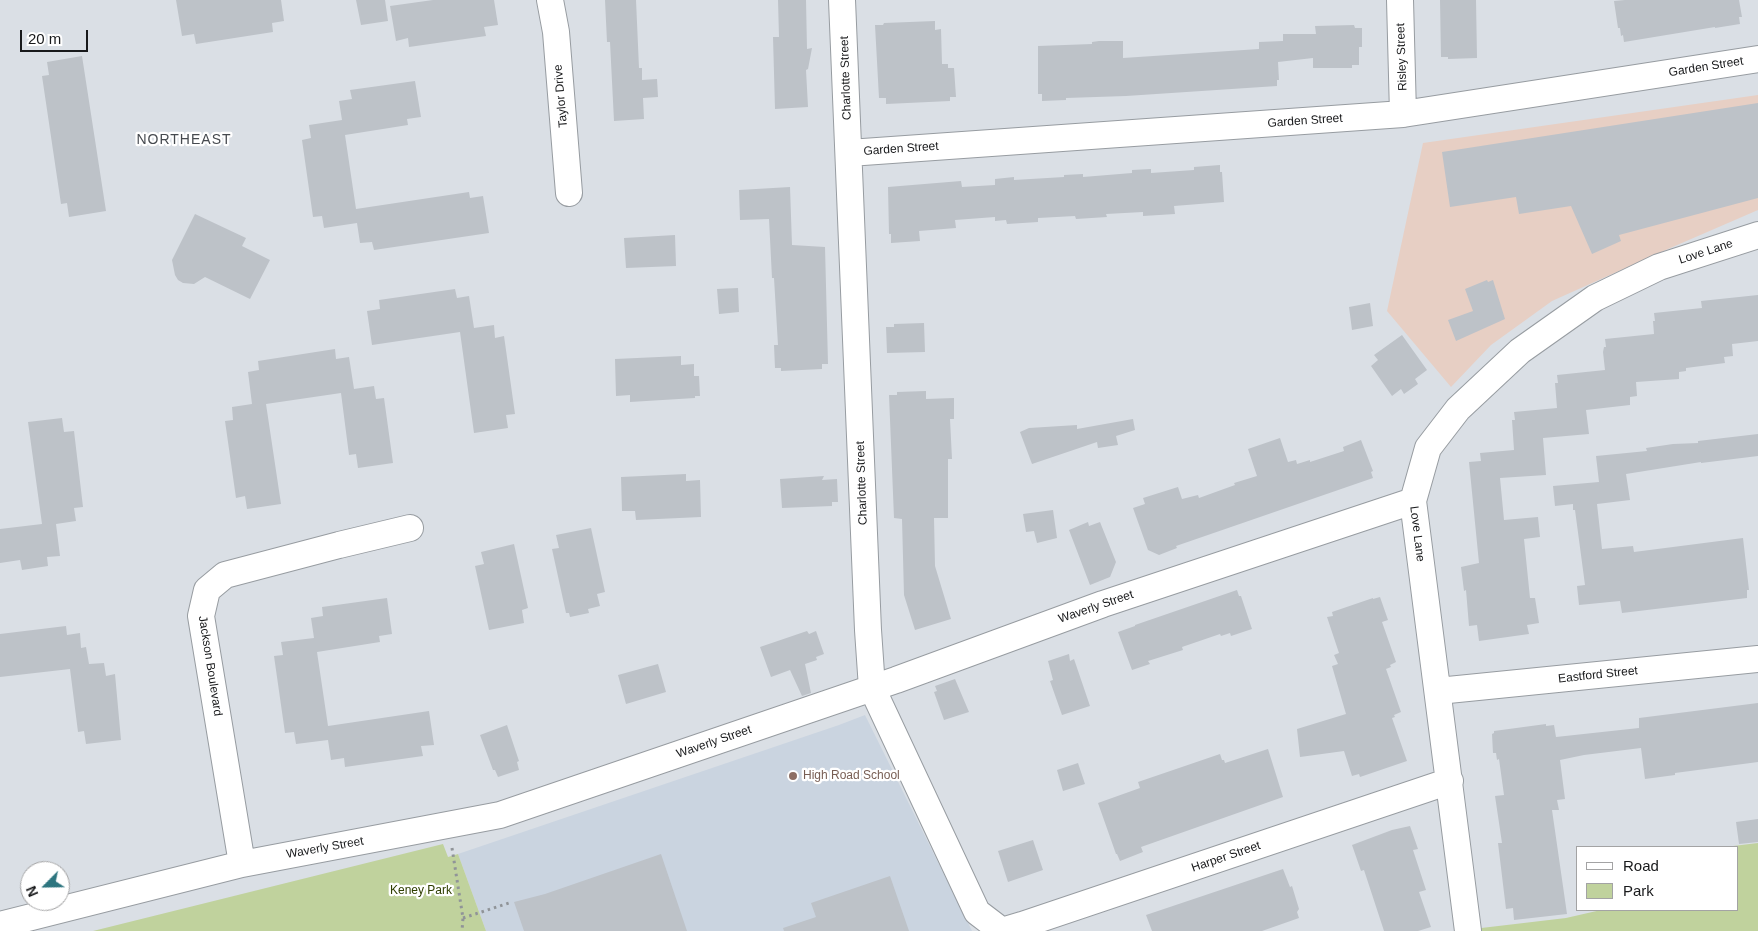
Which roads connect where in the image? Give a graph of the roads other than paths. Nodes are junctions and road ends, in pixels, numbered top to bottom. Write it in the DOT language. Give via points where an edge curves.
graph roads {
  1 [pos="550,0"];
  2 [pos="842,0"];
  3 [pos="1400,0"];
  4 [pos="1758,59"];
  5 [pos="1403,114"];
  6 [pos="849,153"];
  7 [pos="569,193"];
  8 [pos="1758,235"];
  9 [pos="1413,501"];
  10 [pos="410,528"];
  11 [pos="1758,659"];
  12 [pos="872,688"];
  13 [pos="1438,691"];
  14 [pos="1450,781"];
  15 [pos="242,864"];
  16 [pos="0,925"];
  17 [pos="1002,930"];
  18 [pos="1468,931"];
  1 -- 7 [label="street, Taylor Drive" via="556,32"];
  2 -- 6 [label="street, Charlotte Street"];
  3 -- 5 [label="street, Risley Street"];
  4 -- 5 [label="street, Garden Street"];
  5 -- 6 [label="street, Garden Street"];
  6 -- 12 [label="street, Charlotte Street"];
  8 -- 9 [label="street, Love Lane" via="1651,271 1595,298 1520,351 1458,409 1428,448"];
  9 -- 12 [label="street, Waverly Street" via="1103,604"];
  9 -- 13 [label="street, Love Lane"];
  10 -- 15 [label="street, Jackson Boulevard" via="225,575 207,590 201,616"];
  11 -- 13 [label="street, Eastford Street"];
  12 -- 15 [label="street, Waverly Street" via="500,815"];
  12 -- 17 [label="street, Charlotte Street" via="976,912"];
  13 -- 14 [label="street, Love Lane"];
  14 -- 17 [label="street, Harper Street" via="1022,926"];
  14 -- 18 [label="street, Love Lane"];
  15 -- 16 [label="street, Waverly Street"];
}
